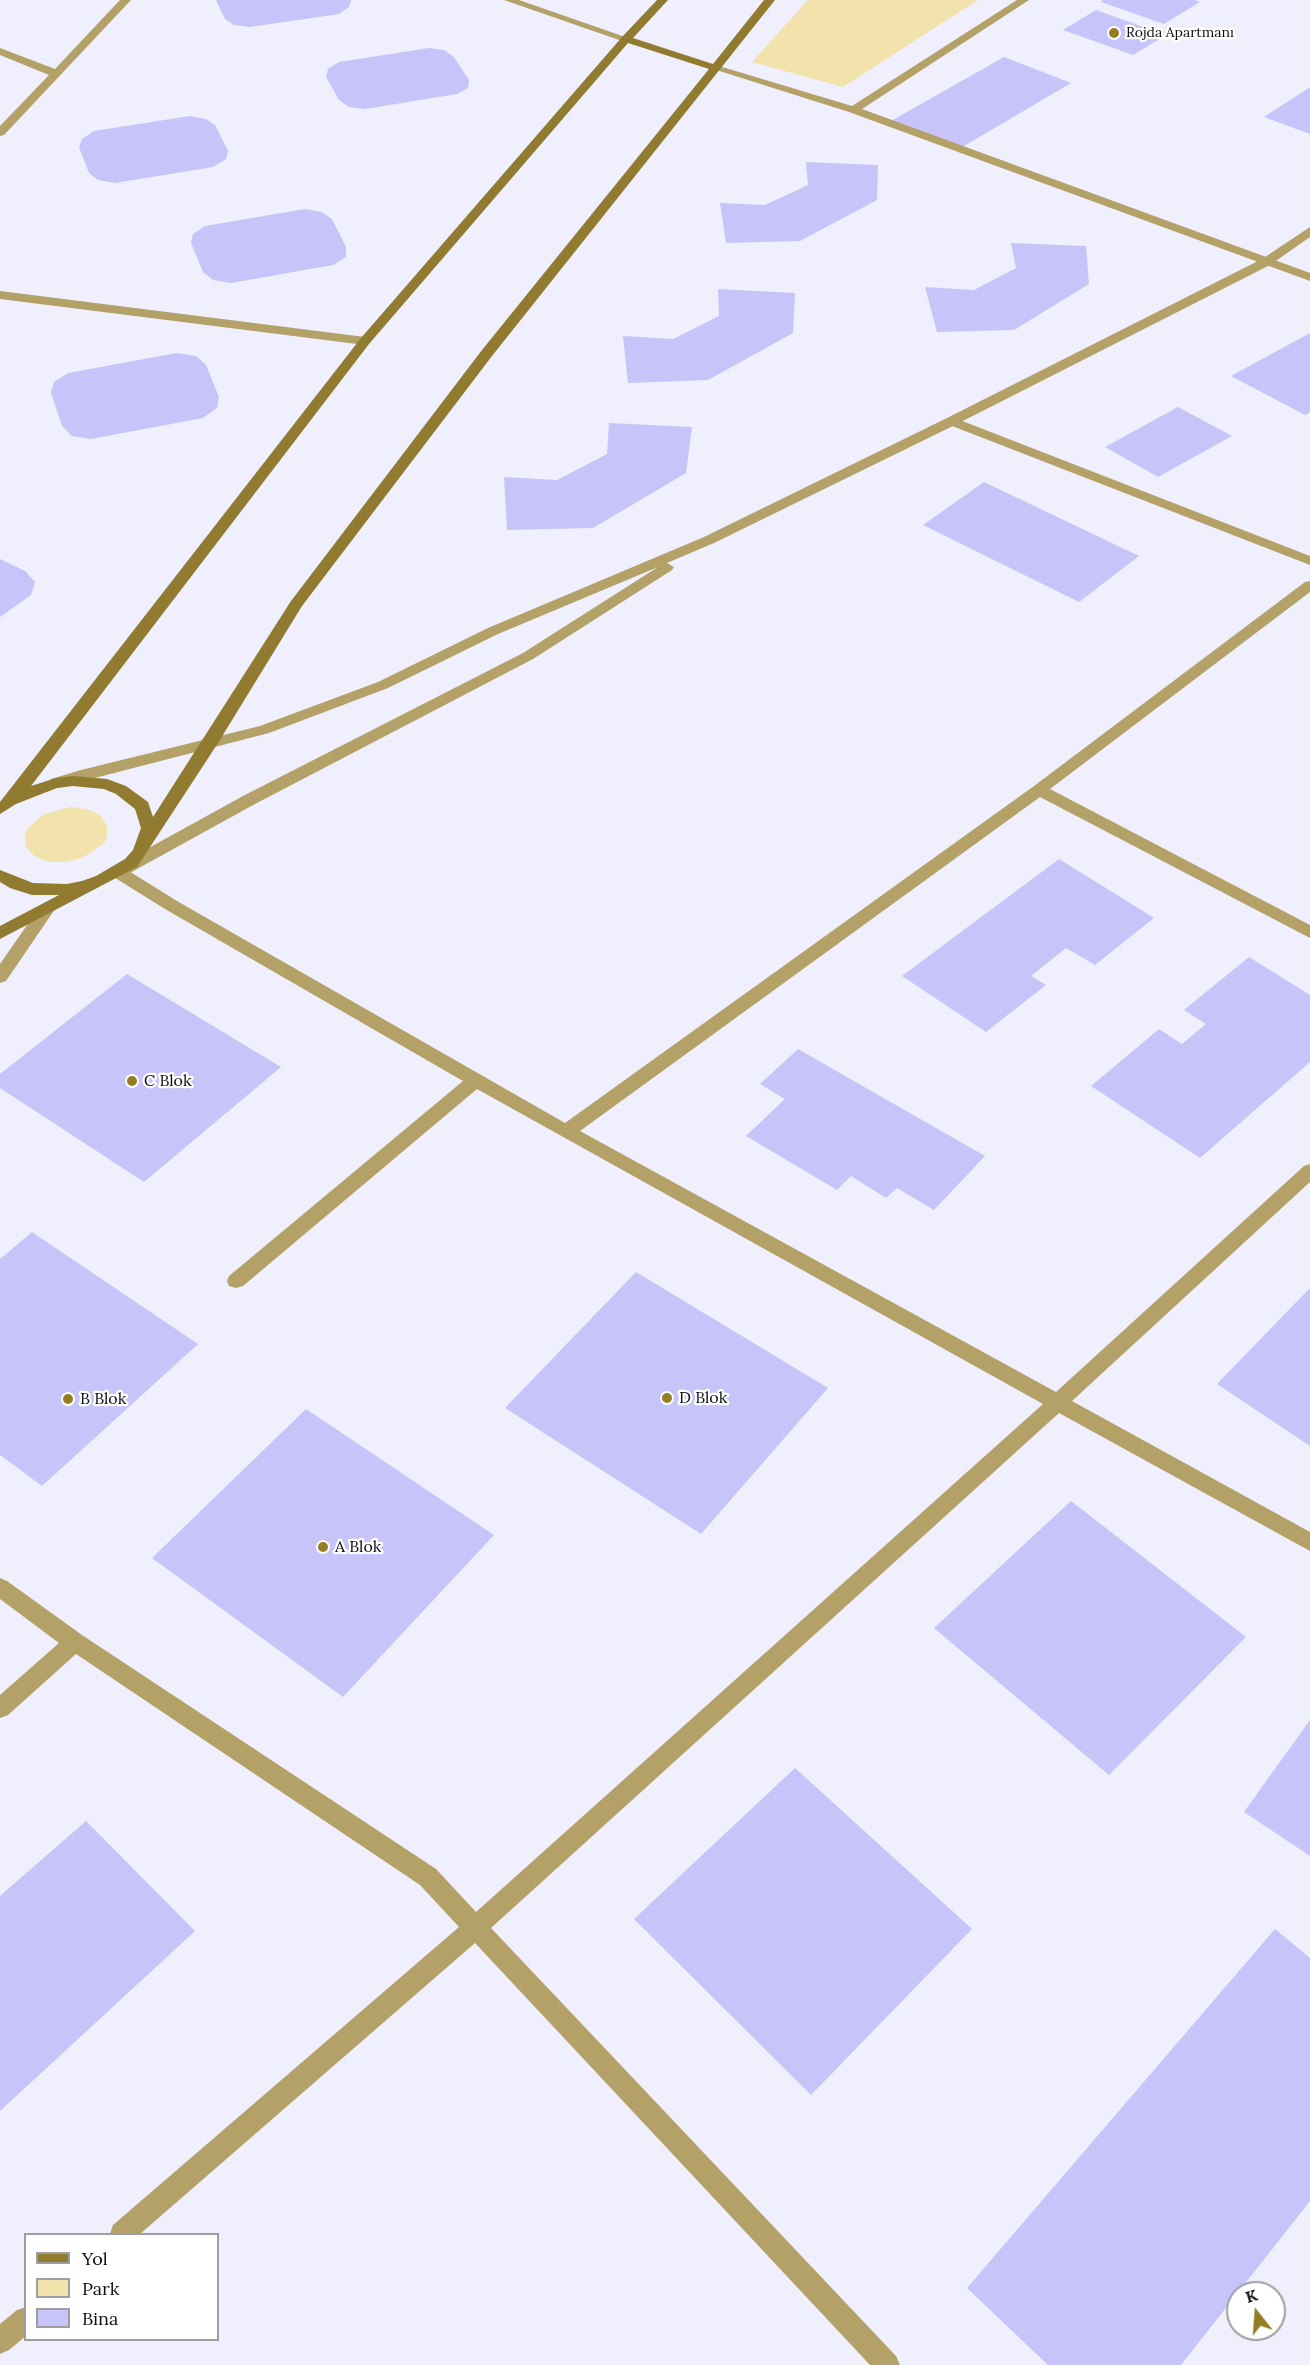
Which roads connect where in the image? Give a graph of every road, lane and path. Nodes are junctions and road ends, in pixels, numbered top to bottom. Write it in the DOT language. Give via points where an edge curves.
graph roads {
  1 [pos="126,0"];
  2 [pos="509,0"];
  3 [pos="663,0"];
  4 [pos="770,0"];
  5 [pos="1024,0"];
  6 [pos="626,39"];
  7 [pos="0,51"];
  8 [pos="715,68"];
  9 [pos="55,73"];
  10 [pos="853,110"];
  11 [pos="0,132"];
  12 [pos="1310,231"];
  13 [pos="1266,262"];
  14 [pos="1310,277"];
  15 [pos="0,295"];
  16 [pos="365,341"];
  17 [pos="952,421"];
  18 [pos="709,540"];
  19 [pos="1310,561"];
  20 [pos="1310,585"];
  21 [pos="210,743"];
  22 [pos="56,783"];
  23 [pos="1039,790"];
  24 [pos="2,805"];
  25 [pos="146,840"];
  26 [pos="0,875"];
  27 [pos="110,876"];
  28 [pos="46,909"];
  29 [pos="1310,932"];
  30 [pos="0,933"];
  31 [pos="0,977"];
  32 [pos="477,1079"];
  33 [pos="566,1132"];
  34 [pos="1310,1171"];
  35 [pos="236,1281"];
  36 [pos="1056,1404"];
  37 [pos="1310,1542"];
  38 [pos="0,1587"];
  39 [pos="75,1642"];
  40 [pos="0,1708"];
  41 [pos="476,1927"];
  42 [pos="124,2233"];
  43 [pos="24,2321"];
  44 [pos="0,2341"];
  45 [pos="887,2365"];
  1 -- 9 [label="street"];
  2 -- 6 [label="street"];
  3 -- 6 [label="main road"];
  4 -- 8 [label="main road"];
  5 -- 10 [label="street"];
  6 -- 8 [label="main road"];
  6 -- 16 [label="main road"];
  7 -- 9 [label="street"];
  8 -- 10 [label="street"];
  8 -- 21 [label="main road" via="486,353 296,604"];
  9 -- 11 [label="street"];
  10 -- 13 [label="street"];
  12 -- 13 [label="street"];
  13 -- 14 [label="street"];
  13 -- 17 [label="street"];
  15 -- 16 [label="street"];
  16 -- 24 [label="main road"];
  17 -- 18 [label="street"];
  17 -- 19 [label="street"];
  18 -- 21 [label="street" via="493,631 383,686 264,730"];
  18 -- 27 [label="street" via="528,656"];
  20 -- 23 [label="street"];
  21 -- 22 [label="street"];
  21 -- 25 [label="main road"];
  22 -- 24 [label="main road"];
  22 -- 25 [label="main road" via="106,784 133,797 147,817"];
  23 -- 29 [label="street"];
  23 -- 33 [label="street"];
  25 -- 27 [label="main road" via="130,863"];
  26 -- 27 [label="main road" via="16,884 49,890 67,890"];
  27 -- 28 [label="main road"];
  27 -- 32 [label="street" via="171,905"];
  28 -- 30 [label="main road"];
  28 -- 31 [label="street"];
  32 -- 33 [label="street"];
  32 -- 35 [label="street"];
  33 -- 36 [label="street"];
  34 -- 36 [label="street"];
  36 -- 37 [label="street"];
  36 -- 41 [label="street"];
  38 -- 39 [label="street"];
  39 -- 40 [label="street"];
  39 -- 41 [label="street" via="428,1877"];
  41 -- 42 [label="street"];
  41 -- 45 [label="street"];
  43 -- 44 [label="street"];
}
